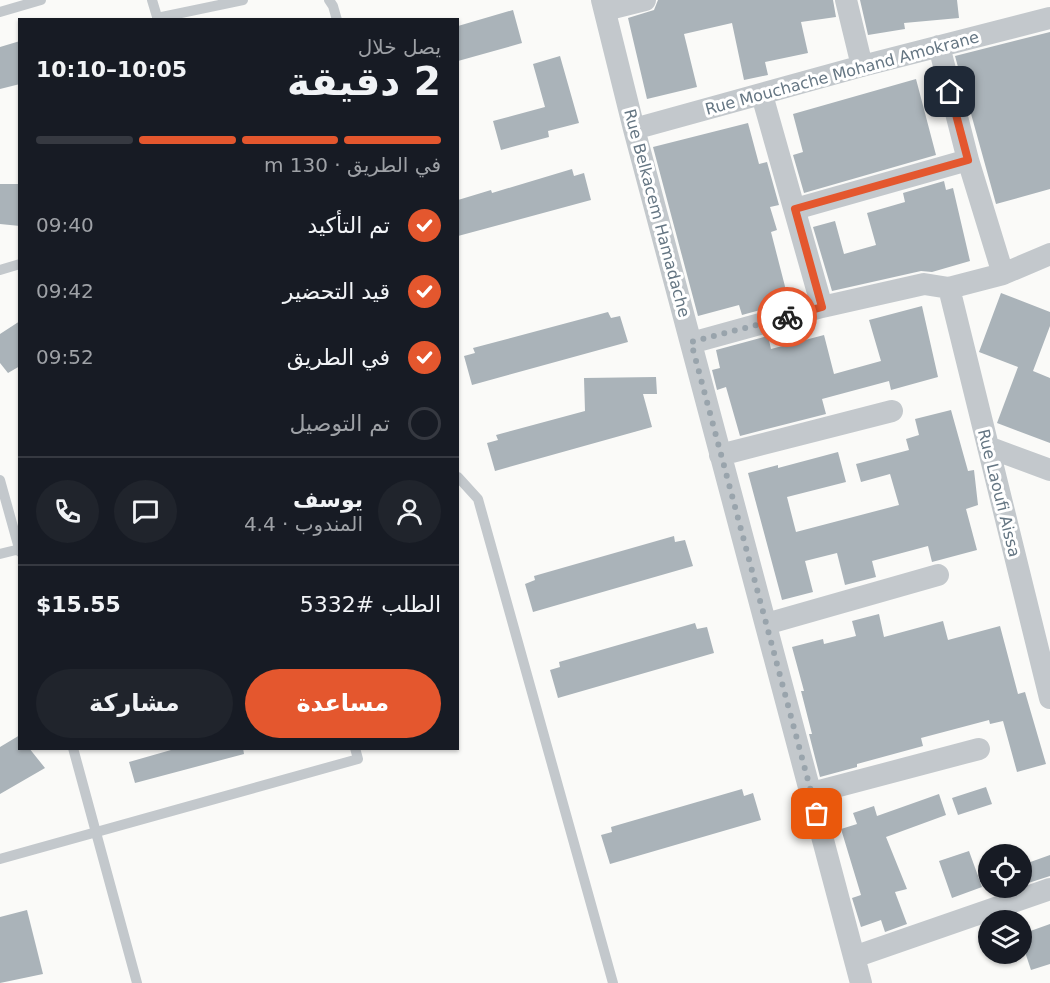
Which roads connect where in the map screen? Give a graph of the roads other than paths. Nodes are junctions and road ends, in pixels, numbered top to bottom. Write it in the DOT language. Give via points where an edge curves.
graph roads {
  1 [pos="42,0"];
  2 [pos="152,0"];
  3 [pos="243,0"];
  4 [pos="329,0"];
  5 [pos="645,0"];
  6 [pos="846,0"];
  7 [pos="604,5"];
  8 [pos="0,12"];
  9 [pos="158,18"];
  10 [pos="162,18"];
  11 [pos="336,18"];
  12 [pos="1050,18"];
  13 [pos="939,46"];
  14 [pos="862,66"];
  15 [pos="762,95"];
  16 [pos="634,129"];
  17 [pos="968,160"];
  18 [pos="795,209"];
  19 [pos="1050,254"];
  20 [pos="18,265"];
  21 [pos="0,270"];
  22 [pos="1003,274"];
  23 [pos="949,288"];
  24 [pos="822,307"];
  25 [pos="691,342"];
  26 [pos="892,411"];
  27 [pos="988,447"];
  28 [pos="720,455"];
  29 [pos="1050,470"];
  30 [pos="459,478"];
  31 [pos="0,480"];
  32 [pos="18,546"];
  33 [pos="18,550"];
  34 [pos="0,554"];
  35 [pos="938,575"];
  36 [pos="766,624"];
  37 [pos="1050,698"];
  38 [pos="979,749"];
  39 [pos="74,750"];
  40 [pos="356,750"];
  41 [pos="812,793"];
  42 [pos="96,833"];
  43 [pos="0,859"];
  44 [pos="1050,889"];
  45 [pos="854,957"];
  46 [pos="137,983"];
  47 [pos="613,983"];
  48 [pos="861,983"];
  1 -- 8 [label="lane"];
  2 -- 9 [label="lane"];
  3 -- 10 [label="lane"];
  4 -- 11 [label="lane"];
  5 -- 7 [label="street"];
  6 -- 14 [label="street"];
  7 -- 16 [label="street, Rue Belkacem Hamadache"];
  12 -- 13 [label="street, Rue Mouchache Mohand Amokrane"];
  13 -- 14 [label="street, Rue Mouchache Mohand Amokrane"];
  13 -- 17 [label="street"];
  14 -- 15 [label="street, Rue Mouchache Mohand Amokrane"];
  15 -- 16 [label="street, Rue Mouchache Mohand Amokrane"];
  15 -- 18 [label="street"];
  16 -- 25 [label="street, Rue Belkacem Hamadache"];
  17 -- 18 [label="street"];
  17 -- 22 [label="street"];
  18 -- 24 [label="street"];
  19 -- 22 [label="street"];
  20 -- 21 [label="lane"];
  22 -- 23 [label="street"];
  23 -- 24 [label="street" via="924,284"];
  23 -- 27 [label="street, Rue Laoufi Aissa"];
  24 -- 25 [label="street"];
  25 -- 28 [label="street, Rue Belkacem Hamadache"];
  26 -- 28 [label="street"];
  27 -- 29 [label="street"];
  27 -- 37 [label="street, Rue Laoufi Aissa"];
  28 -- 36 [label="street, Rue Belkacem Hamadache"];
  30 -- 47 [label="lane" via="478,499"];
  31 -- 32 [label="lane"];
  33 -- 34 [label="lane"];
  35 -- 36 [label="street"];
  36 -- 41 [label="street, Rue Belkacem Hamadache"];
  38 -- 41 [label="street"];
  39 -- 42 [label="lane"];
  40 -- 42 [label="lane" via="358,759"];
  41 -- 45 [label="street, Rue Belkacem Hamadache"];
  42 -- 43 [label="lane"];
  42 -- 46 [label="lane"];
  44 -- 45 [label="street"];
  45 -- 48 [label="street, Rue Belkacem Hamadache"];
}
